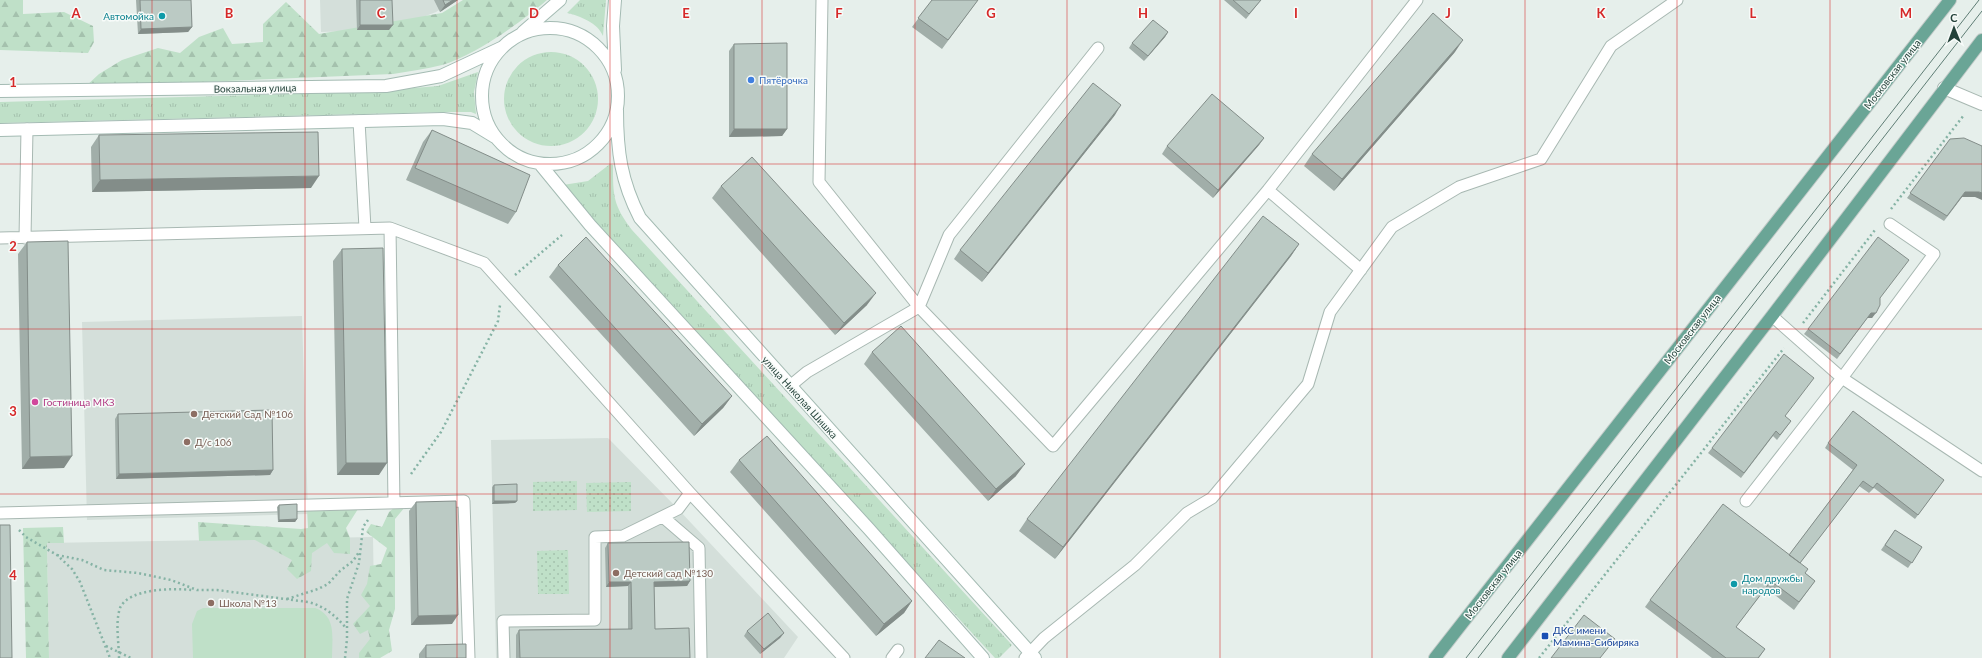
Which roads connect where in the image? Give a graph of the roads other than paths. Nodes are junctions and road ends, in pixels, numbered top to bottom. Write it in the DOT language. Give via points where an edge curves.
graph roads {
  1 [pos="560,0"];
  2 [pos="615,0"];
  3 [pos="822,0"];
  4 [pos="1417,0"];
  5 [pos="1677,0"];
  6 [pos="1950,0"];
  7 [pos="519,36"];
  8 [pos="1982,40"];
  9 [pos="503,47"];
  10 [pos="1098,48"];
  11 [pos="616,77"];
  12 [pos="1944,88"];
  13 [pos="0,91"];
  14 [pos="1978,102"];
  15 [pos="617,110"];
  16 [pos="360,121"];
  17 [pos="26,129"];
  18 [pos="0,130"];
  19 [pos="495,137"];
  20 [pos="540,164"];
  21 [pos="1268,190"];
  22 [pos="1888,219"];
  23 [pos="365,228"];
  24 [pos="390,228"];
  25 [pos="0,238"];
  26 [pos="26,238"];
  27 [pos="1360,270"];
  28 [pos="919,307"];
  29 [pos="1772,316"];
  30 [pos="1842,378"];
  31 [pos="790,386"];
  32 [pos="1982,471"];
  33 [pos="690,493"];
  34 [pos="1746,501"];
  35 [pos="394,503"];
  36 [pos="2,513"];
  37 [pos="663,517"];
  38 [pos="1030,656"];
  39 [pos="468,658"];
  40 [pos="504,658"];
  41 [pos="701,658"];
  42 [pos="844,658"];
  43 [pos="983,658"];
  44 [pos="1435,658"];
  45 [pos="1508,658"];
  1 -- 7 [label="main road"];
  2 -- 11 [label="main road" via="613,26"];
  3 -- 28 [label="lane" via="818,182"];
  4 -- 21 [label="lane"];
  5 -- 27 [label="lane" via="1611,46 1541,160 1459,187 1392,226"];
  6 -- 44 [label="main road, Московская улица"];
  7 -- 9 [label="main road"];
  7 -- 11 [label="main road" via="538,29 558,28 578,34 594,44 608,59"];
  8 -- 12 [label="main road"];
  9 -- 13 [label="main road, Вокзальная улица" via="441,76 386,86"];
  9 -- 19 [label="main road" via="491,63 483,88 482,101 486,120"];
  10 -- 28 [label="lane" via="949,235"];
  11 -- 15 [label="main road" via="619,93"];
  12 -- 14 [label="main road"];
  12 -- 29 [label="main road"];
  15 -- 20 [label="main road" via="610,130 597,146 579,158 559,164"];
  15 -- 31 [label="main road, улица Николая Шишка" via="617,135 623,179 640,218"];
  16 -- 17 [label="main road"];
  16 -- 19 [label="main road" via="443,119 472,123"];
  16 -- 23 [label="lane"];
  17 -- 18 [label="main road"];
  17 -- 26 [label="lane"];
  19 -- 20 [label="main road" via="518,156"];
  20 -- 43 [label="main road" via="590,225 869,529"];
  21 -- 27 [label="lane"];
  21 -- 28 [label="lane" via="1053,446"];
  22 -- 30 [label="lane" via="1934,254"];
  23 -- 24 [label="lane"];
  23 -- 26 [label="lane"];
  24 -- 33 [label="lane" via="484,263"];
  24 -- 35 [label="lane"];
  25 -- 26 [label="lane"];
  27 -- 38 [label="lane" via="1330,312 1308,384 1212,498 1187,513 1135,565"];
  28 -- 31 [label="lane" via="807,372"];
  29 -- 30 [label="lane"];
  29 -- 45 [label="main road"];
  30 -- 32 [label="lane"];
  30 -- 34 [label="lane"];
  31 -- 38 [label="main road, улица Николая Шишка"];
  33 -- 37 [label="lane" via="678,509"];
  33 -- 42 [label="lane"];
  35 -- 36 [label="lane"];
  35 -- 39 [label="lane" via="464,501"];
  37 -- 40 [label="lane" via="623,536 595,537 595,620 503,621"];
  37 -- 41 [label="lane" via="699,548"];
}
